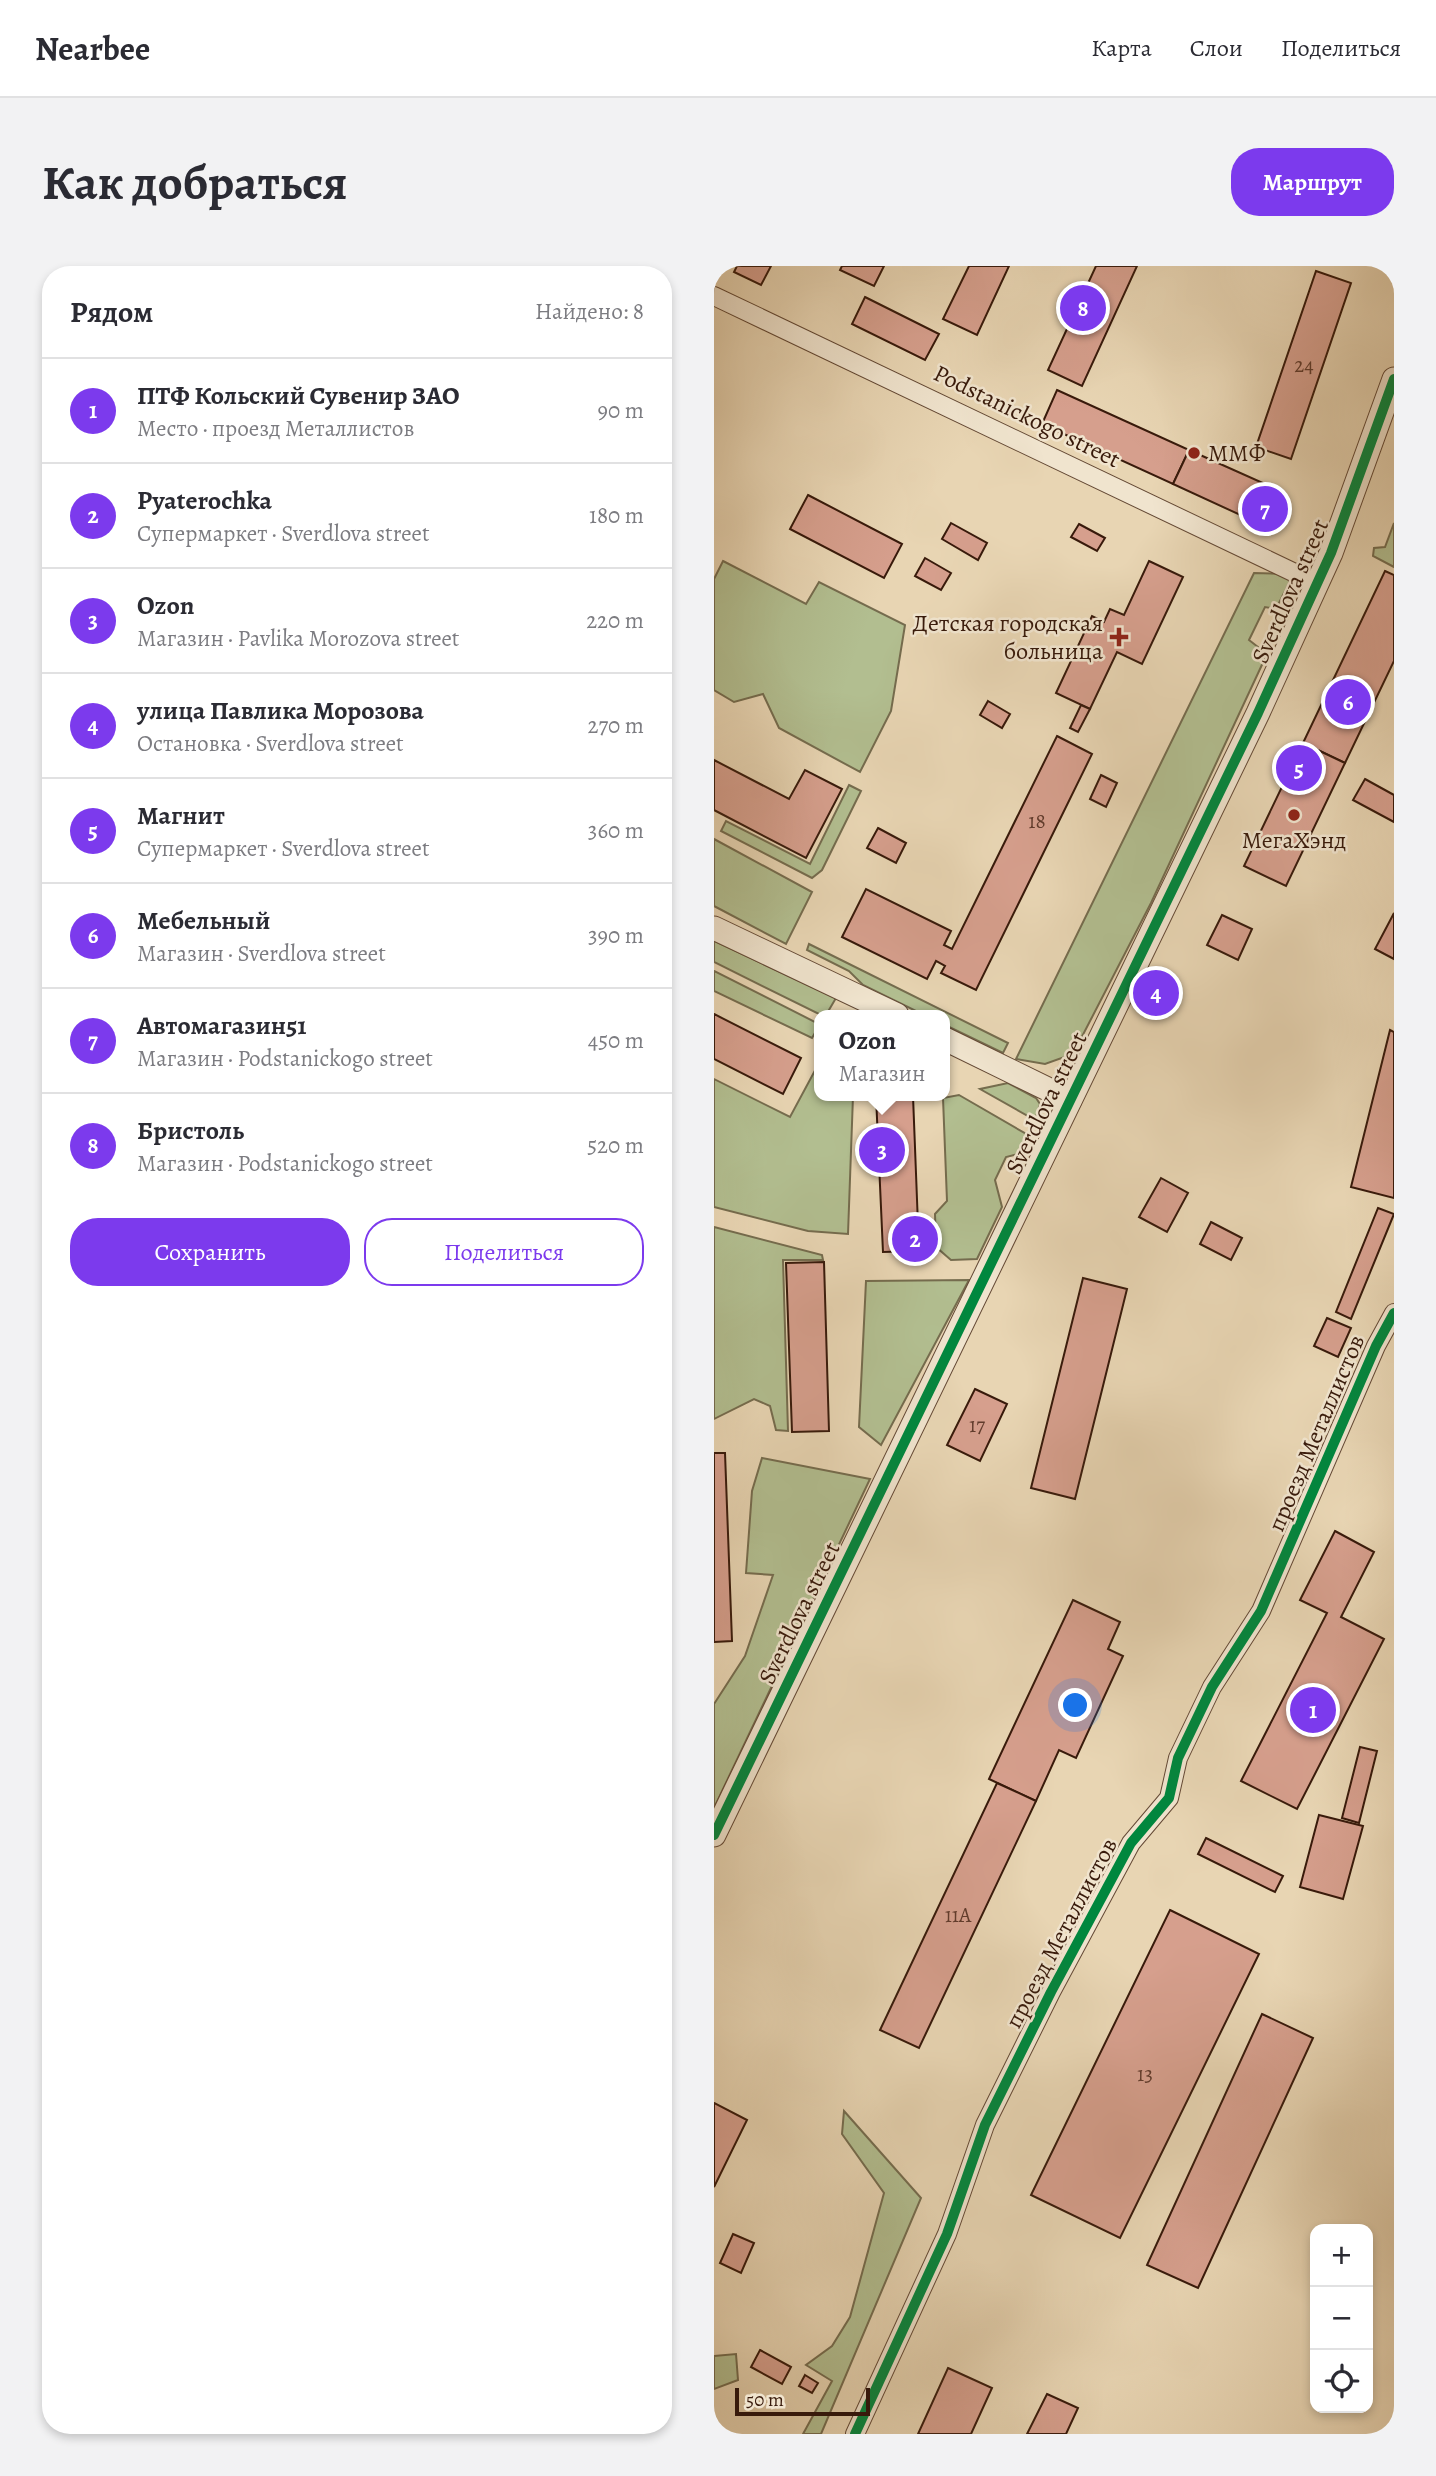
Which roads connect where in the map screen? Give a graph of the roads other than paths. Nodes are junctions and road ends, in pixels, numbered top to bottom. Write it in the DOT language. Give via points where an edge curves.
graph roads {
  1 [pos="714,296"];
  2 [pos="1393,387"];
  3 [pos="1318,584"];
  4 [pos="714,928"];
  5 [pos="886,1010"];
  6 [pos="950,1041"];
  7 [pos="1070,1100"];
  8 [pos="1394,1313"];
  9 [pos="714,1835"];
  10 [pos="855,2434"];
  1 -- 3 [label="street, Podstanickogo street"];
  2 -- 3 [label="street, Sverdlova street"];
  3 -- 7 [label="street, Sverdlova street"];
  4 -- 5 [label="street"];
  6 -- 7 [label="street"];
  7 -- 9 [label="street, Sverdlova street"];
  8 -- 10 [label="street, проезд Металлистов" via="1261,1611 1196,1718 1178,1758 1169,1798 1132,1843 985,2125 947,2235"];
}
